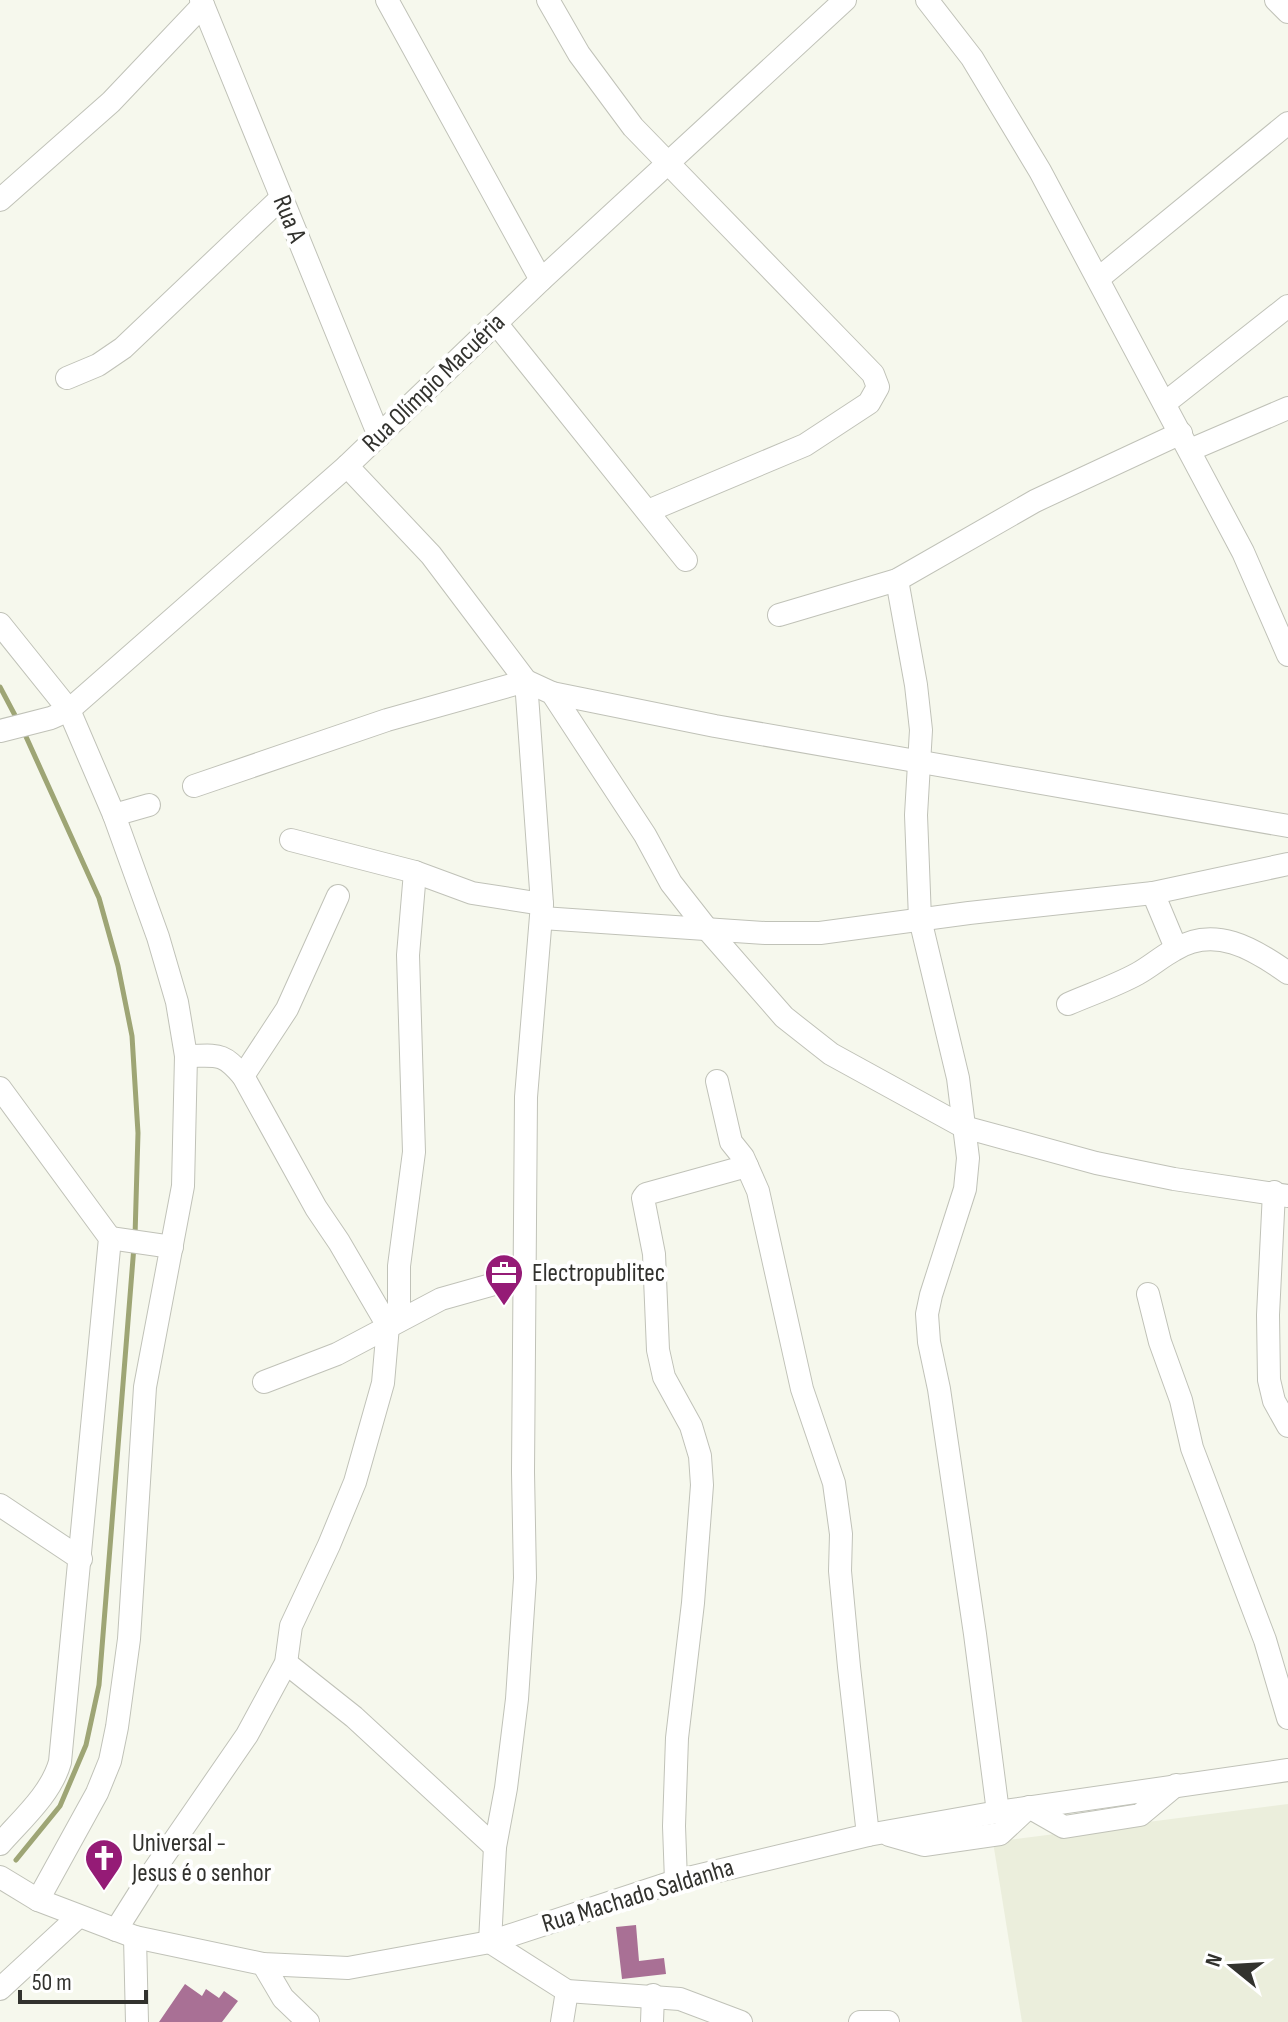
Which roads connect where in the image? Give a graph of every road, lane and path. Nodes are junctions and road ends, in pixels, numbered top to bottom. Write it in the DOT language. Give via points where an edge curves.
graph roads {
  1 [pos="387,0"];
  2 [pos="548,0"];
  3 [pos="845,0"];
  4 [pos="927,0"];
  5 [pos="1276,0"];
  6 [pos="202,2"];
  7 [pos="1288,12"];
  8 [pos="1288,123"];
  9 [pos="669,162"];
  10 [pos="280,199"];
  11 [pos="0,200"];
  12 [pos="1099,278"];
  13 [pos="541,280"];
  14 [pos="1288,306"];
  15 [pos="496,323"];
  16 [pos="67,378"];
  17 [pos="1165,403"];
  18 [pos="1288,408"];
  19 [pos="379,436"];
  20 [pos="1185,442"];
  21 [pos="347,466"];
  22 [pos="648,511"];
  23 [pos="686,560"];
  24 [pos="897,580"];
  25 [pos="779,615"];
  26 [pos="0,624"];
  27 [pos="1288,655"];
  28 [pos="526,681"];
  29 [pos="552,693"];
  30 [pos="60,714"];
  31 [pos="0,731"];
  32 [pos="918,762"];
  33 [pos="194,786"];
  34 [pos="149,805"];
  35 [pos="114,815"];
  36 [pos="1288,826"];
  37 [pos="291,840"];
  38 [pos="1288,864"];
  39 [pos="415,872"];
  40 [pos="1153,893"];
  41 [pos="338,896"];
  42 [pos="542,911"];
  43 [pos="920,919"];
  44 [pos="707,929"];
  45 [pos="1176,948"];
  46 [pos="1288,973"];
  47 [pos="1068,1004"];
  48 [pos="186,1056"];
  49 [pos="243,1076"];
  50 [pos="717,1081"];
  51 [pos="0,1088"];
  52 [pos="964,1127"];
  53 [pos="747,1166"];
  54 [pos="1281,1194"];
  55 [pos="110,1238"];
  56 [pos="172,1247"];
  57 [pos="523,1276"];
  58 [pos="1148,1294"];
  59 [pos="393,1323"];
  60 [pos="264,1382"];
  61 [pos="1288,1426"];
  62 [pos="0,1505"];
  63 [pos="81,1559"];
  64 [pos="286,1663"];
  65 [pos="1288,1718"];
  66 [pos="1288,1770"];
  67 [pos="1029,1807"];
  68 [pos="998,1812"];
  69 [pos="875,1834"];
  70 [pos="0,1844"];
  71 [pos="495,1847"];
  72 [pos="0,1877"];
  73 [pos="676,1881"];
  74 [pos="38,1900"];
  75 [pos="78,1917"];
  76 [pos="125,1934"];
  77 [pos="490,1942"];
  78 [pos="263,1964"];
  79 [pos="0,1989"];
  80 [pos="567,1991"];
  81 [pos="653,1995"];
  82 [pos="137,2022"];
  83 [pos="308,2022"];
  84 [pos="562,2022"];
  85 [pos="652,2022"];
  86 [pos="741,2022"];
  87 [pos="860,2022"];
  88 [pos="888,2022"];
  1 -- 13 [label="street"];
  2 -- 9 [label="street" via="579,54 633,127"];
  3 -- 9 [label="street, Rua Olímpio Macuéria"];
  4 -- 12 [label="street" via="972,58"];
  5 -- 7 [label="street"];
  6 -- 10 [label="street, Rua A"];
  6 -- 11 [label="street" via="111,102"];
  8 -- 12 [label="street"];
  9 -- 13 [label="street, Rua Olímpio Macuéria"];
  9 -- 22 [label="street" via="873,374 878,387 869,403 805,445"];
  10 -- 16 [label="street" via="123,348"];
  10 -- 19 [label="street, Rua A"];
  12 -- 17 [label="street"];
  13 -- 15 [label="street, Rua Olímpio Macuéria"];
  14 -- 17 [label="street"];
  15 -- 19 [label="street, Rua Olímpio Macuéria"];
  15 -- 22 [label="street"];
  17 -- 20 [label="street"];
  18 -- 20 [label="street"];
  19 -- 21 [label="street, Rua Olímpio Macuéria"];
  20 -- 24 [label="street" via="1035,501"];
  20 -- 27 [label="street" via="1243,552"];
  21 -- 28 [label="street" via="431,555"];
  21 -- 30 [label="street, Rua Olímpio Macuéria"];
  22 -- 23 [label="street"];
  24 -- 25 [label="street"];
  24 -- 32 [label="street" via="916,685"];
  26 -- 30 [label="street"];
  28 -- 29 [label="street"];
  28 -- 33 [label="street" via="387,720"];
  28 -- 42 [label="street"];
  29 -- 32 [label="street"];
  29 -- 44 [label="street" via="671,883"];
  30 -- 31 [label="street, Rua Olímpio Macuéria"];
  30 -- 35 [label="street"];
  32 -- 36 [label="street"];
  32 -- 43 [label="street"];
  34 -- 35 [label="street"];
  35 -- 48 [label="street" via="158,937"];
  37 -- 39 [label="street"];
  38 -- 40 [label="street"];
  39 -- 42 [label="street"];
  39 -- 59 [label="street" via="408,955 414,1152"];
  40 -- 43 [label="street"];
  40 -- 45 [label="street"];
  41 -- 49 [label="street" via="287,1009"];
  42 -- 44 [label="street"];
  42 -- 57 [label="street" via="526,1097"];
  43 -- 44 [label="street" via="820,933"];
  43 -- 52 [label="street" via="958,1078"];
  44 -- 52 [label="street" via="784,1017 831,1054"];
  45 -- 46 [label="street" via="1199,938 1216,938 1245,946"];
  45 -- 47 [label="street" via="1138,974"];
  48 -- 49 [label="street" via="229,1059"];
  48 -- 56 [label="street" via="183,1186"];
  49 -- 59 [label="street" via="316,1208"];
  50 -- 53 [label="street" via="731,1142"];
  51 -- 55 [label="street"];
  52 -- 54 [label="street" via="1111,1166"];
  52 -- 68 [label="street" via="965,1189 927,1314"];
  53 -- 69 [label="street" via="773,1249 802,1389 834,1483 847,1653"];
  53 -- 73 [label="street" via="643,1198 654,1254 658,1350 664,1377 691,1426 702,1485 677,1738"];
  54 -- 61 [label="street" via="1268,1315 1269,1380"];
  55 -- 56 [label="street"];
  55 -- 63 [label="street"];
  56 -- 74 [label="street" via="145,1387 129,1639 113,1750 97,1793"];
  57 -- 59 [label="street" via="450,1296"];
  57 -- 71 [label="street" via="525,1578 517,1699"];
  58 -- 65 [label="street" via="1192,1448 1265,1640"];
  59 -- 60 [label="street" via="337,1354"];
  59 -- 64 [label="street" via="383,1383 355,1482 291,1626"];
  62 -- 63 [label="street"];
  63 -- 70 [label="street" via="56,1778"];
  64 -- 71 [label="street" via="354,1717"];
  64 -- 76 [label="street"];
  66 -- 67 [label="street, Rua Machado Saldanha"];
  67 -- 68 [label="street, Rua Machado Saldanha"];
  67 -- 69 [label="street" via="1000,1834 924,1845"];
  68 -- 69 [label="street, Rua Machado Saldanha"];
  69 -- 73 [label="street, Rua Machado Saldanha"];
  71 -- 77 [label="street"];
  72 -- 74 [label="street, Rua Machado Saldanha"];
  73 -- 77 [label="street, Rua Machado Saldanha"];
  74 -- 75 [label="street, Rua Machado Saldanha"];
  75 -- 76 [label="street, Rua Machado Saldanha"];
  75 -- 79 [label="street"];
  76 -- 78 [label="street, Rua Machado Saldanha"];
  76 -- 82 [label="street"];
  77 -- 78 [label="street, Rua Machado Saldanha" via="348,1968"];
  77 -- 80 [label="street"];
  78 -- 83 [label="street" via="283,1998"];
  80 -- 81 [label="street"];
  80 -- 84 [label="street"];
  81 -- 85 [label="street"];
  81 -- 86 [label="street" via="680,1999"];
  87 -- 88 [label="street"];
}
